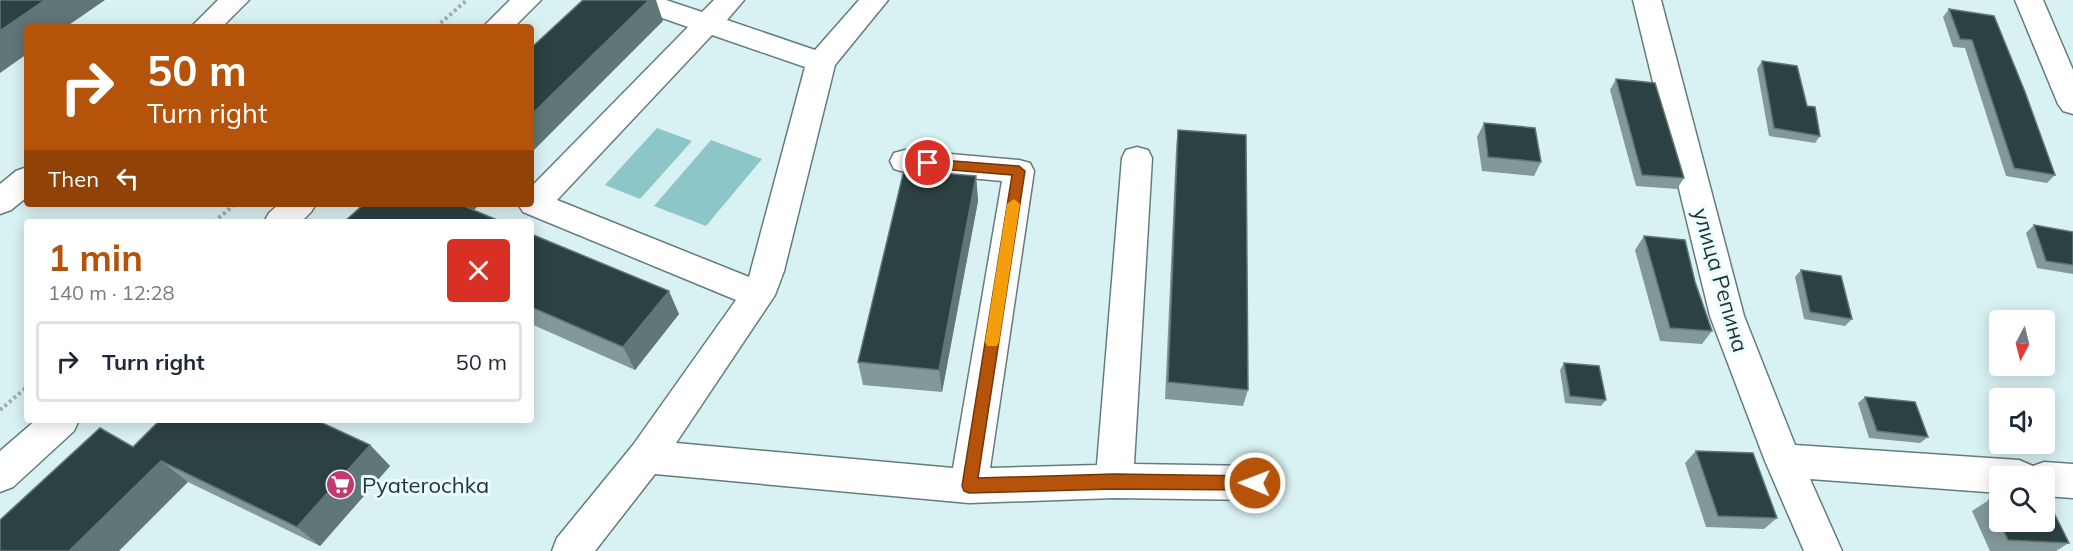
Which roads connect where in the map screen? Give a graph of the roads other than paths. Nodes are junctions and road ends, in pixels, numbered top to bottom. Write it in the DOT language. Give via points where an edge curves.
graph roads {
  1 [pos="235,0"];
  2 [pos="526,0"];
  3 [pos="638,0"];
  4 [pos="730,0"];
  5 [pos="874,0"];
  6 [pos="1647,0"];
  7 [pos="2029,0"];
  8 [pos="208,24"];
  9 [pos="499,24"];
  10 [pos="707,24"];
  11 [pos="821,62"];
  12 [pos="2073,104"];
  13 [pos="1137,158"];
  14 [pos="905,161"];
  15 [pos="24,182"];
  16 [pos="0,202"];
  17 [pos="297,207"];
  18 [pos="283,219"];
  19 [pos="758,295"];
  20 [pos="58,423"];
  21 [pos="646,456"];
  22 [pos="1783,461"];
  23 [pos="0,475"];
  24 [pos="1989,475"];
  25 [pos="2055,480"];
  26 [pos="2073,481"];
  27 [pos="1114,482"];
  28 [pos="1255,483"];
  29 [pos="969,486"];
  30 [pos="572,551"];
  31 [pos="1823,551"];
  1 -- 8 [label="street"];
  2 -- 9 [label="street"];
  3 -- 10 [label="street"];
  4 -- 10 [label="street"];
  5 -- 11 [label="street"];
  6 -- 22 [label="street, улица Репина" via="1727,316"];
  7 -- 12 [label="street"];
  10 -- 11 [label="street"];
  10 -- 19 [label="street" via="534,204"];
  11 -- 19 [label="street" via="768,271"];
  13 -- 27 [label="street"];
  14 -- 29 [label="street" via="1019,171"];
  15 -- 16 [label="street"];
  17 -- 18 [label="street"];
  19 -- 21 [label="street"];
  20 -- 23 [label="street"];
  21 -- 29 [label="street"];
  21 -- 30 [label="street"];
  22 -- 24 [label="street"];
  22 -- 31 [label="street, улица Репина"];
  25 -- 26 [label="street"];
  27 -- 28 [label="street"];
  27 -- 29 [label="street"];
}
